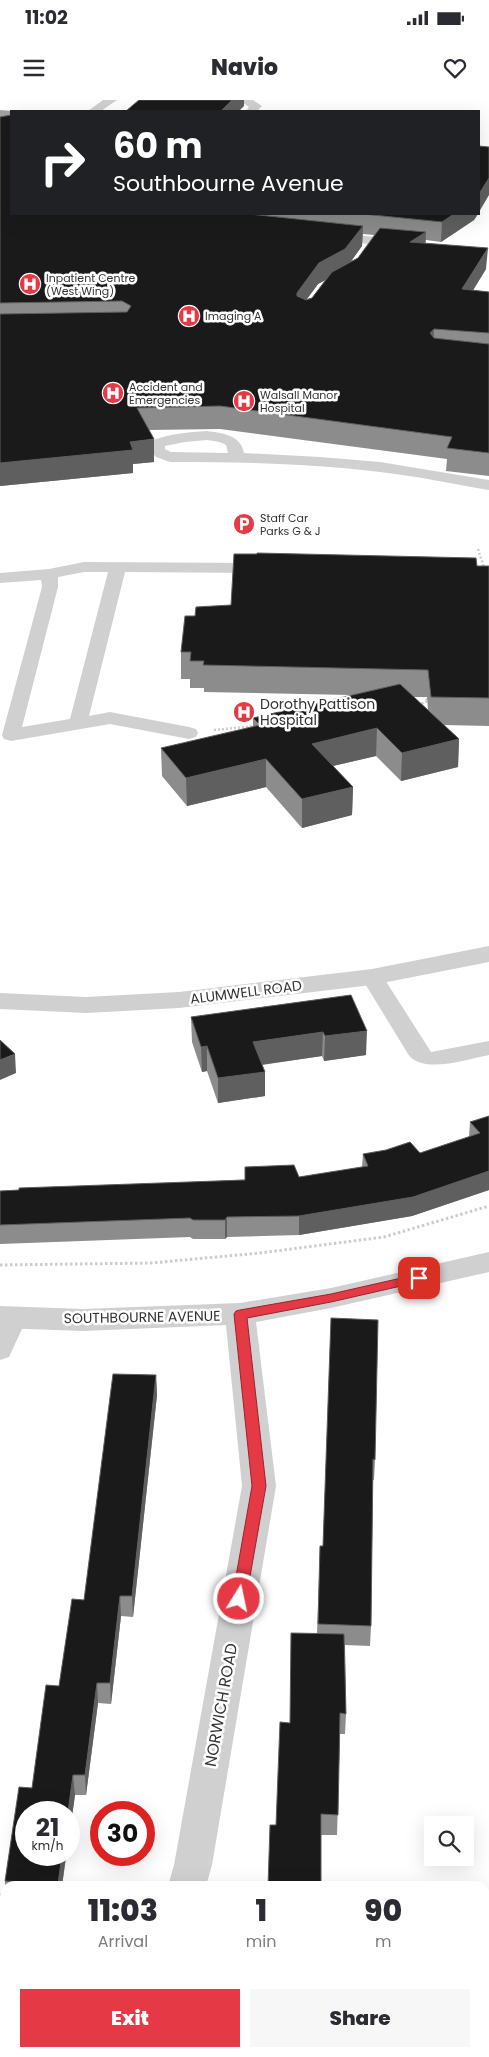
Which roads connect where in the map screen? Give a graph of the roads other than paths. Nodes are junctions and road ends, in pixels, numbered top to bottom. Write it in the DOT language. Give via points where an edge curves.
graph roads {
  1 [pos="111,100"];
  2 [pos="245,100"];
  3 [pos="95,110"];
  4 [pos="252,110"];
  5 [pos="318,234"];
  6 [pos="375,242"];
  7 [pos="413,245"];
  8 [pos="365,255"];
  9 [pos="236,457"];
  10 [pos="489,485"];
  11 [pos="118,567"];
  12 [pos="283,568"];
  13 [pos="49,574"];
  14 [pos="0,578"];
  15 [pos="78,723"];
  16 [pos="189,733"];
  17 [pos="489,954"];
  18 [pos="372,977"];
  19 [pos="0,1001"];
  20 [pos="489,1048"];
  21 [pos="489,1262"];
  22 [pos="240,1314"];
  23 [pos="7,1318"];
  24 [pos="0,1352"];
  25 [pos="188,1881"];
  1 -- 3 [label="lane"];
  2 -- 4 [label="lane" via="256,106"];
  5 -- 6 [label="lane"];
  6 -- 7 [label="lane"];
  6 -- 8 [label="lane"];
  9 -- 10 [label="lane" via="369,466"];
  11 -- 12 [label="lane"];
  11 -- 13 [label="lane"];
  11 -- 15 [label="lane"];
  13 -- 14 [label="lane"];
  13 -- 15 [label="lane" via="50,587 11,734"];
  15 -- 16 [label="lane" via="110,718"];
  17 -- 18 [label="street, ALUMWELL ROAD"];
  18 -- 19 [label="street, ALUMWELL ROAD" via="179,1000 86,1005"];
  18 -- 20 [label="lane" via="424,1058"];
  21 -- 22 [label="street, SOUTHBOURNE AVENUE" via="331,1298"];
  22 -- 23 [label="street, SOUTHBOURNE AVENUE" via="93,1320"];
  22 -- 25 [label="street, NORWICH ROAD" via="259,1486"];
  23 -- 24 [label="lane"];
}
